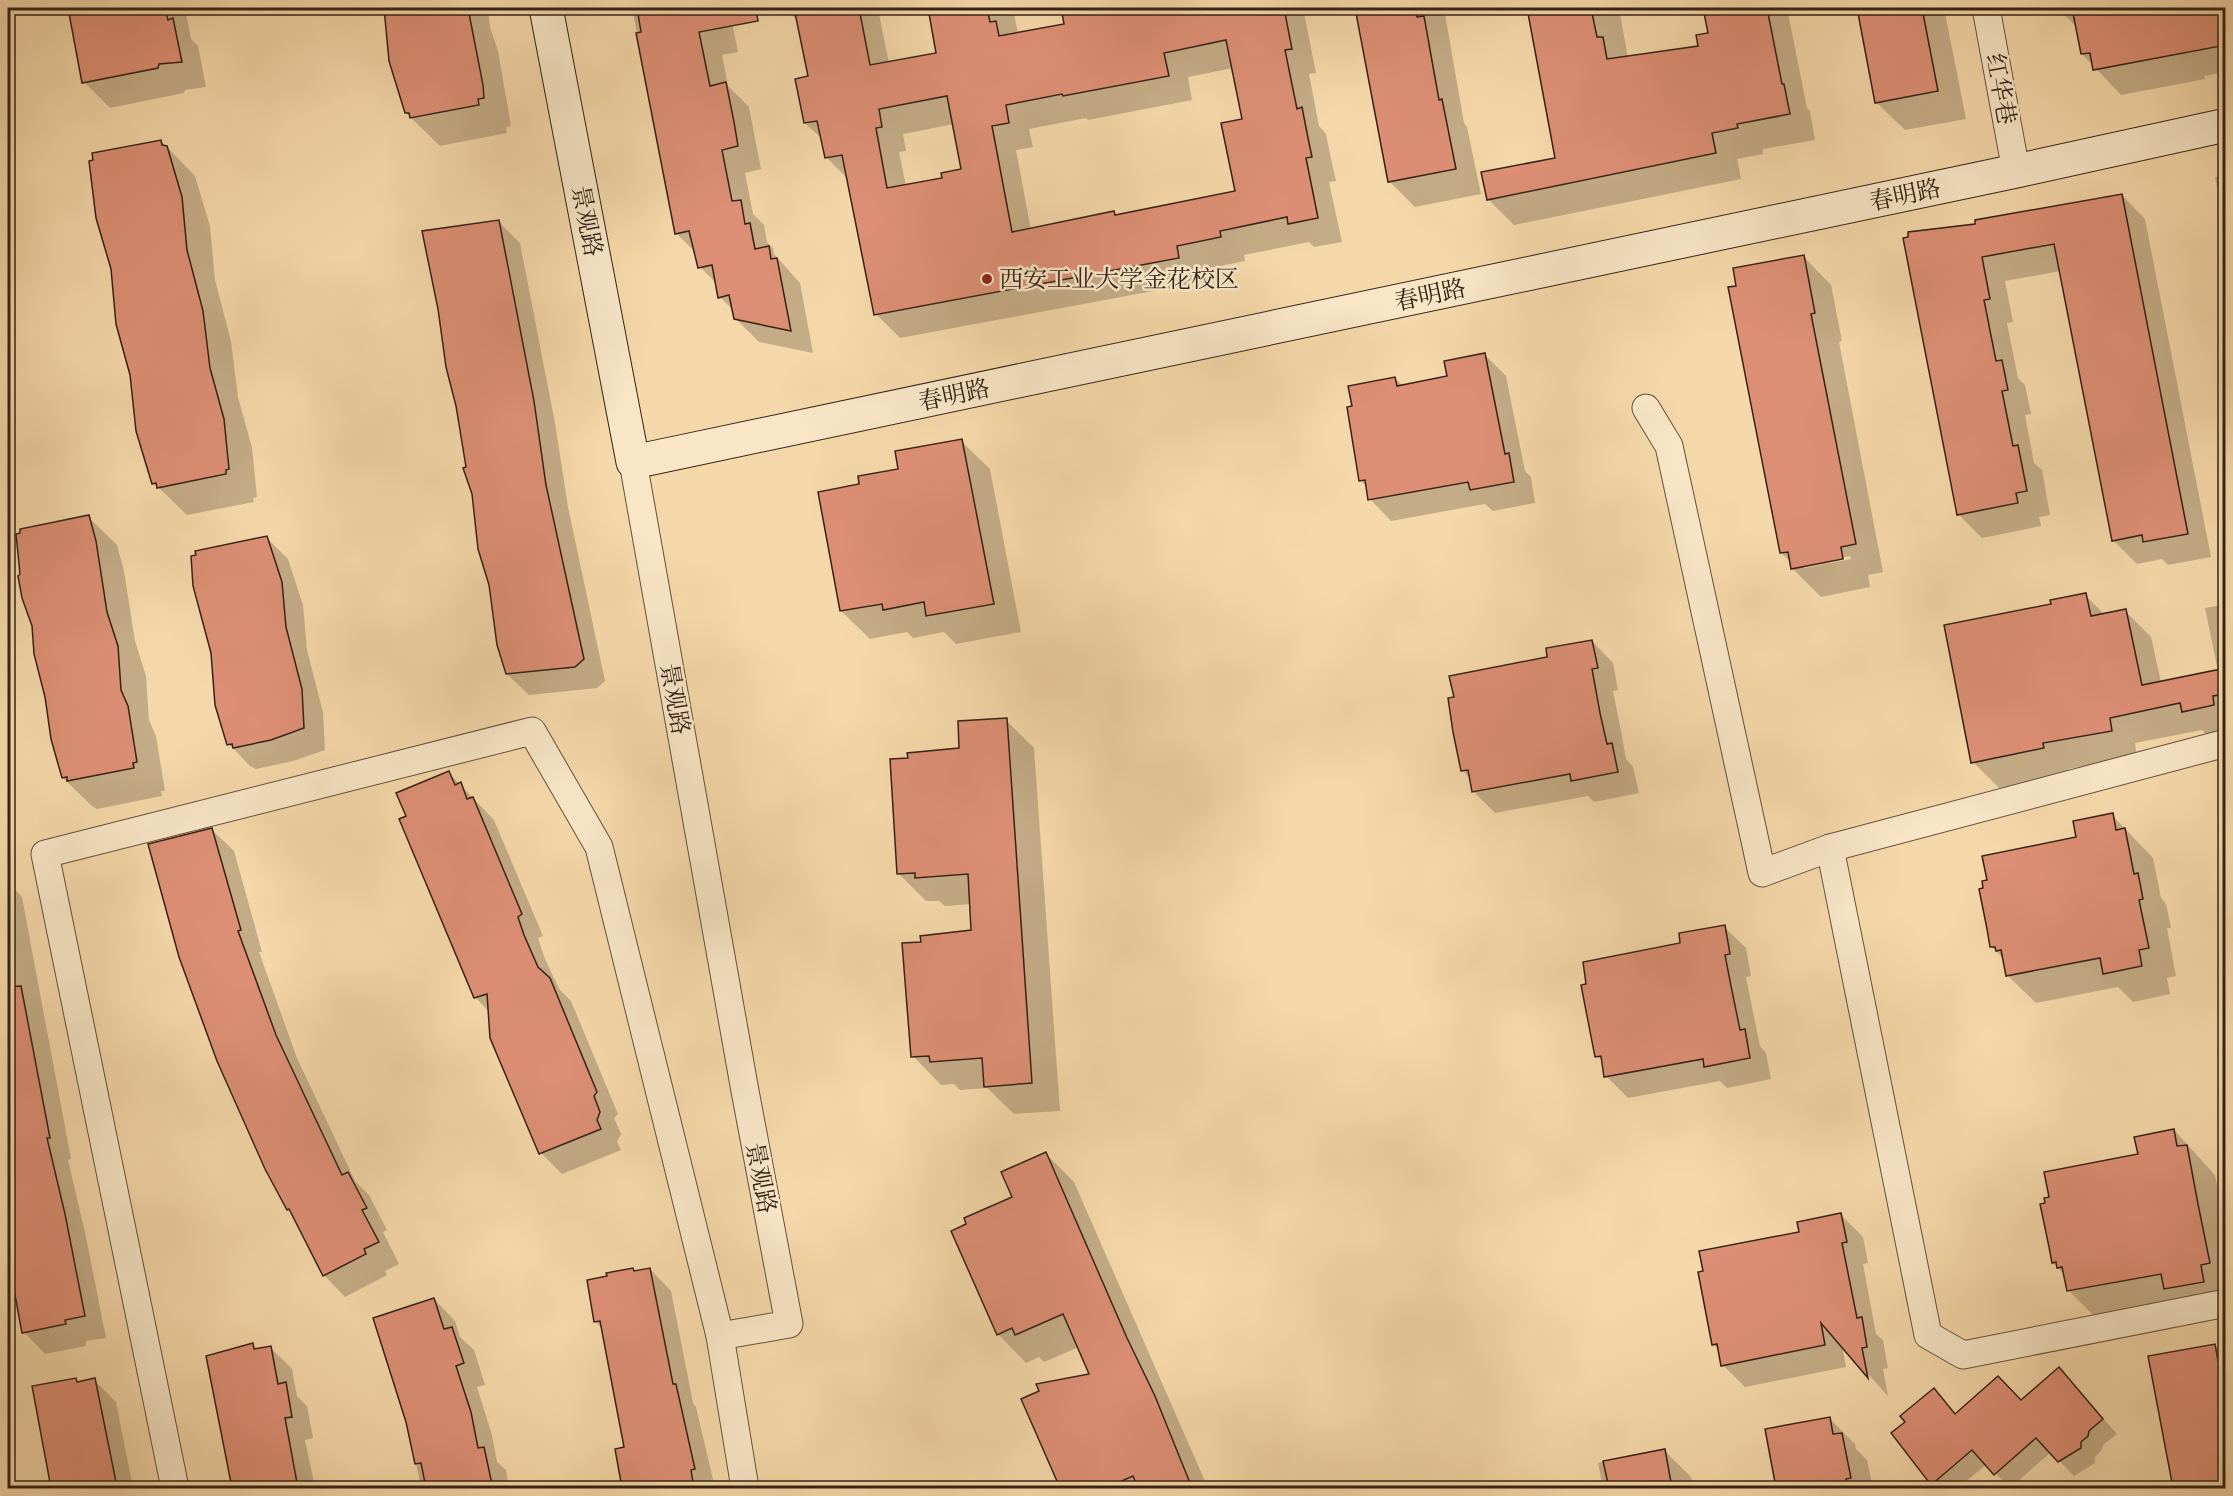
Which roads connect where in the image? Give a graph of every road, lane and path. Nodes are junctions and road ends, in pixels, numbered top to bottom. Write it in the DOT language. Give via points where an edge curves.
graph roads {
  1 [pos="546,8"];
  2 [pos="1986,8"];
  3 [pos="2226,125"];
  4 [pos="2016,171"];
  5 [pos="1646,408"];
  6 [pos="633,462"];
  7 [pos="2226,743"];
  8 [pos="1830,848"];
  9 [pos="2226,1303"];
  10 [pos="720,1336"];
  11 [pos="175,1488"];
  12 [pos="745,1488"];
  1 -- 6 [label="street, 景观路"];
  2 -- 4 [label="street, 红华巷"];
  3 -- 4 [label="street, 春明路"];
  4 -- 6 [label="street, 春明路"];
  5 -- 8 [label="street" via="1669,446 1762,873"];
  6 -- 10 [label="street, 景观路" via="789,1324"];
  7 -- 8 [label="street"];
  8 -- 9 [label="street" via="1928,1335 1963,1355"];
  10 -- 11 [label="street" via="598,847 532,731 45,854"];
  10 -- 12 [label="street"];
}
